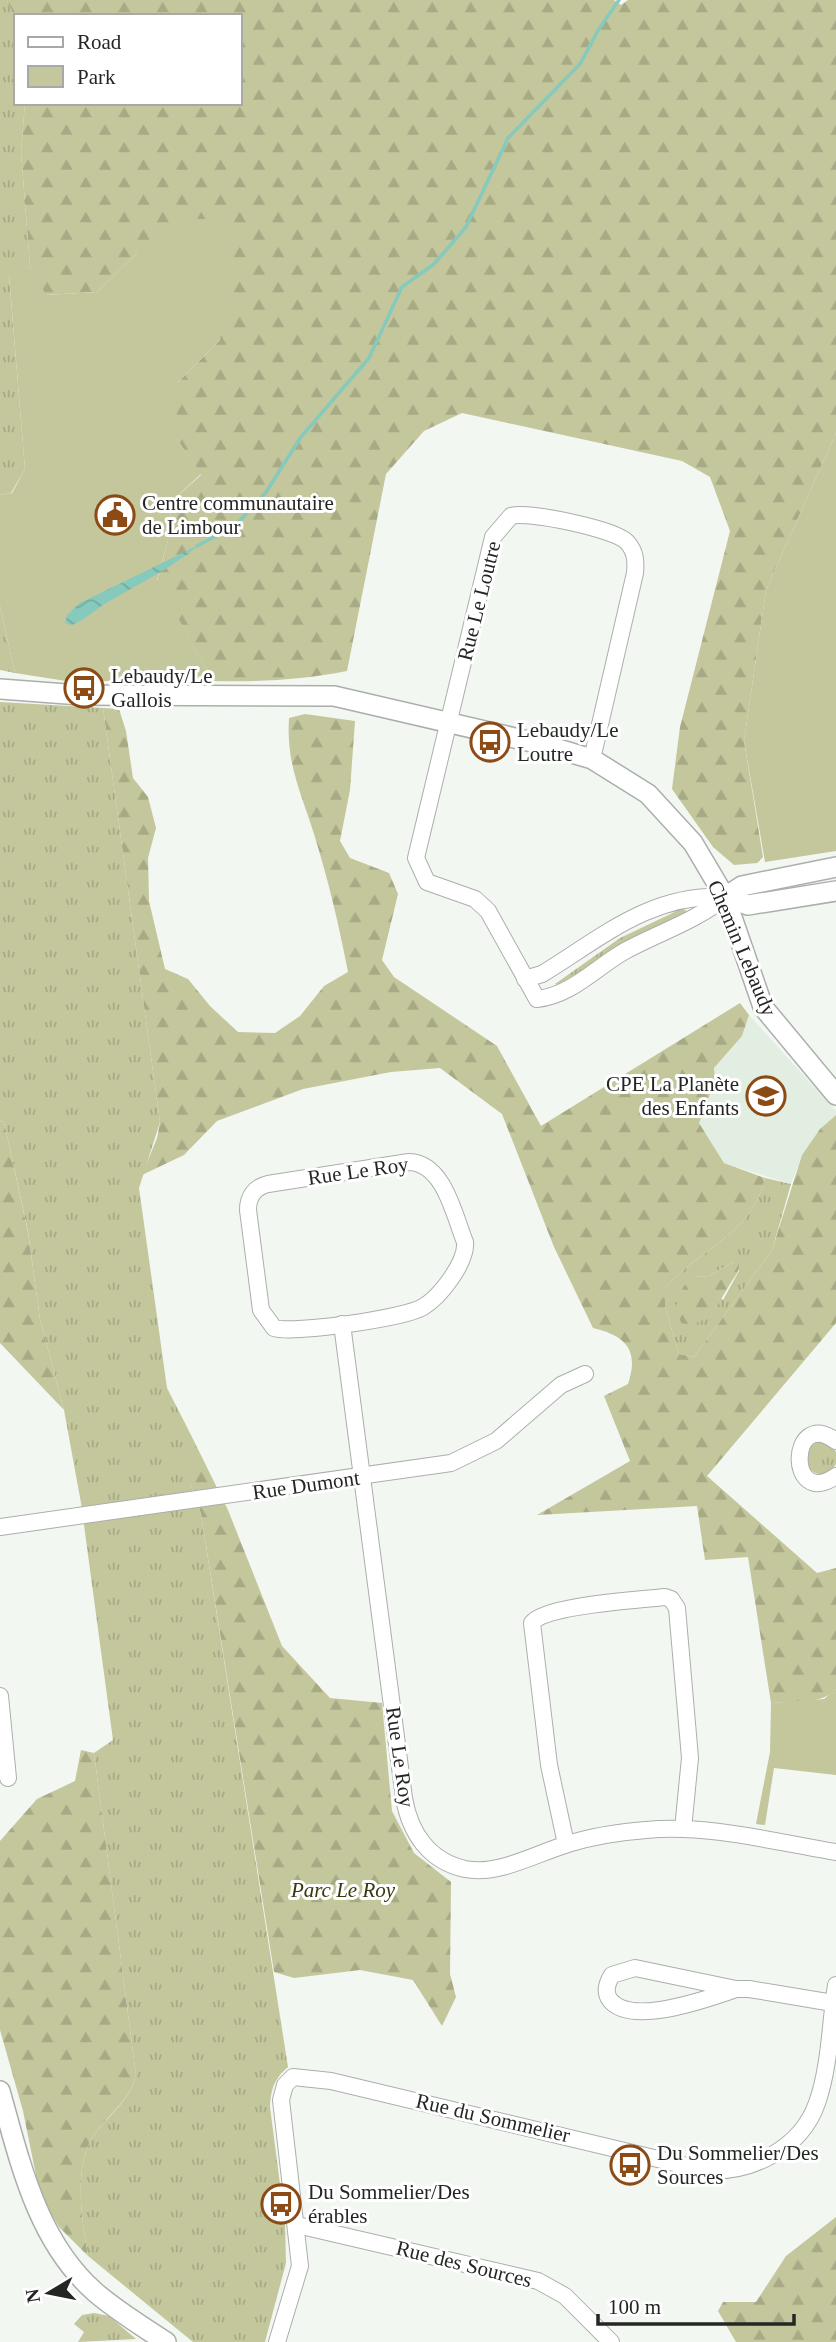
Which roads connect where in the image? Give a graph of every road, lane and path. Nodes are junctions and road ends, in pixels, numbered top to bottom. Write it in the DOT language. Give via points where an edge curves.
graph roads {
  1 [pos="0,689"];
  2 [pos="450,723"];
  3 [pos="592,759"];
  4 [pos="836,867"];
  5 [pos="836,891"];
  6 [pos="725,897"];
  7 [pos="525,979"];
  8 [pos="836,1095"];
  9 [pos="342,1324"];
  10 [pos="585,1374"];
  11 [pos="836,1441"];
  12 [pos="836,1476"];
  13 [pos="363,1477"];
  14 [pos="0,1527"];
  15 [pos="0,1696"];
  16 [pos="8,1778"];
  17 [pos="682,1829"];
  18 [pos="566,1844"];
  19 [pos="836,1852"];
  20 [pos="836,1985"];
  21 [pos="736,1989"];
  22 [pos="833,2003"];
  23 [pos="0,2091"];
  24 [pos="297,2225"];
  25 [pos="166,2342"];
  26 [pos="277,2342"];
  27 [pos="611,2342"];
  1 -- 2 [label="street, Chemin Lebaudy" via="206,698 324,696"];
  2 -- 3 [label="street, Chemin Lebaudy"];
  2 -- 3 [label="street, Rue Le Loutre" via="498,528 511,516 526,514 612,533 626,541 636,564"];
  2 -- 7 [label="street, Rue Le Loutre" via="416,848 418,866 436,887 482,904"];
  3 -- 6 [label="street, Chemin Lebaudy" via="634,783 666,810 693,843"];
  4 -- 6 [label="street" via="742,886"];
  5 -- 6 [label="street" via="748,905"];
  6 -- 7 [label="street" via="699,896 638,914 542,974"];
  6 -- 7 [label="street, Rue Le Loutre" via="707,912 622,953 554,997 537,999"];
  6 -- 8 [label="street, Chemin Lebaudy" via="763,1007"];
  9 -- 9 [label="street, Rue Le Roy" via="287,1330 268,1323 261,1310 247,1210 250,1196 268,1184 409,1162 430,1168 465,1242 461,1266 424,1307"];
  9 -- 13 [label="street, Rue Le Roy"];
  10 -- 13 [label="street, Rue Dumont" via="561,1385 482,1450 451,1463"];
  11 -- 12 [label="street" via="827,1436 810,1438 800,1447 798,1462 812,1480"];
  13 -- 14 [label="street, Rue Dumont"];
  13 -- 18 [label="street, Rue Le Roy" via="404,1798 415,1833 432,1854 468,1870 501,1866"];
  15 -- 16 [label="street"];
  17 -- 18 [label="street, Rue Le Roy" via="635,1831"];
  17 -- 18 [label="street" via="690,1758 677,1608 665,1598 604,1604 544,1613 532,1623 549,1765"];
  17 -- 19 [label="street, Rue Le Roy"];
  20 -- 22 [label="street, Rue du Sommelier"];
  21 -- 21 [label="street" via="635,1968 612,1975 606,1990 616,2006 645,2012"];
  21 -- 22 [label="street"];
  22 -- 24 [label="street, Rue du Sommelier" via="823,2082 812,2115 779,2150 732,2170 704,2170 331,2081 293,2077 285,2085 281,2101"];
  23 -- 25 [label="street" via="34,2207 59,2248 94,2291"];
  24 -- 26 [label="street, Rue du Sommelier" via="300,2266"];
  24 -- 27 [label="street, Rue des Sources" via="538,2281 565,2296"];
}
